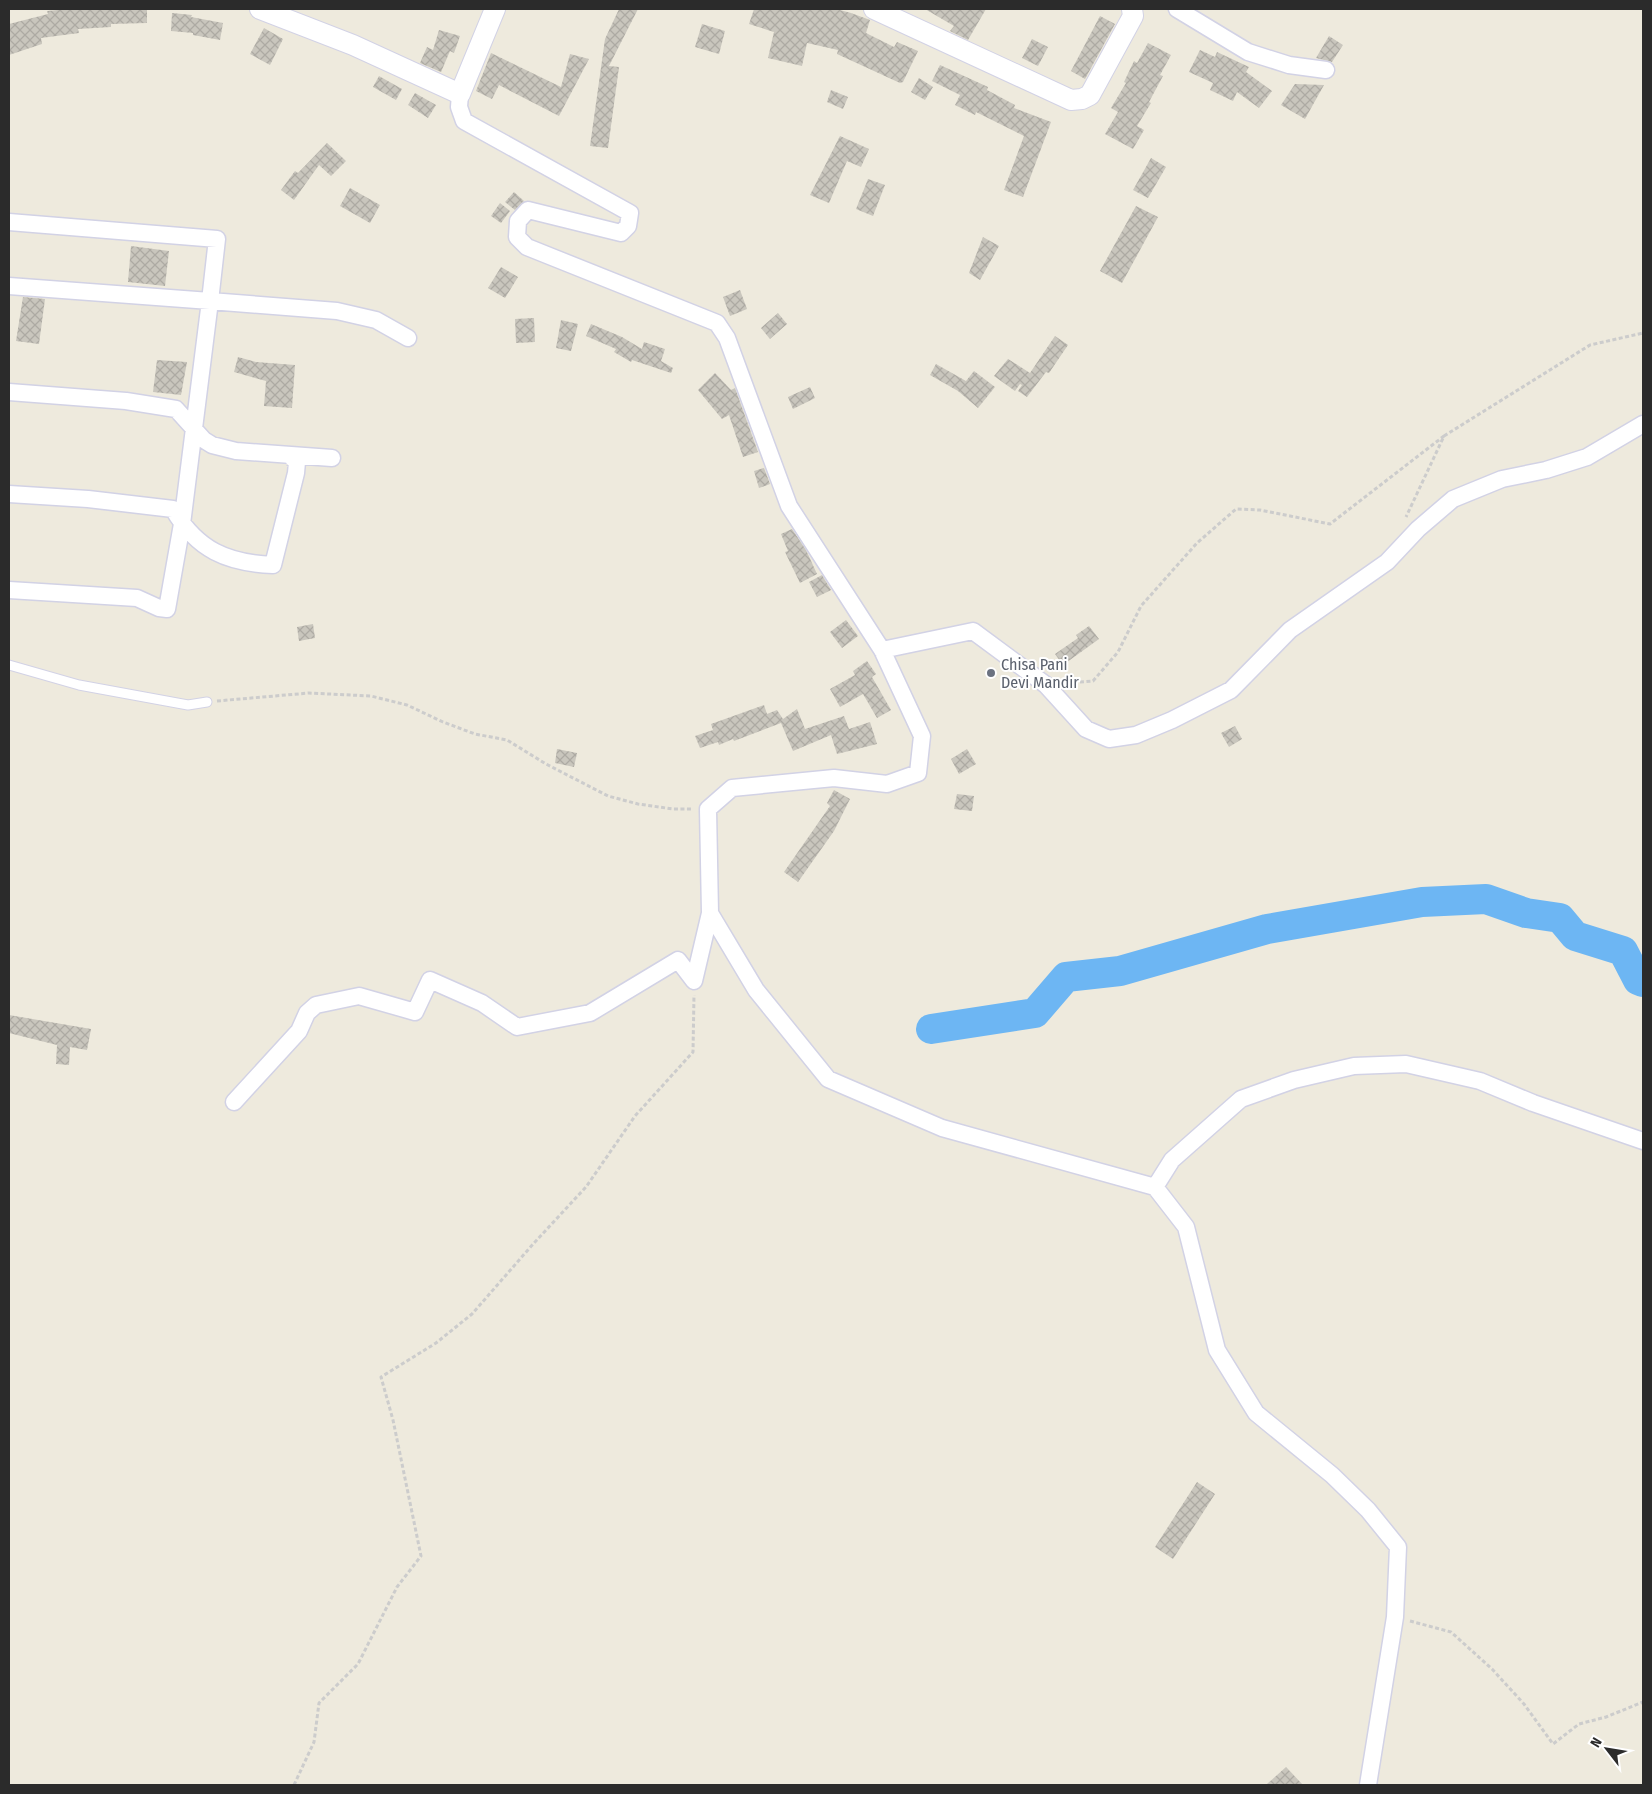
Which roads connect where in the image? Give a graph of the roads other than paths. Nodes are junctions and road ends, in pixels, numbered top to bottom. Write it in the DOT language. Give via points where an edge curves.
graph roads {
  1 [pos="260,9"];
  2 [pos="495,9"];
  3 [pos="874,9"];
  4 [pos="1132,9"];
  5 [pos="1177,9"];
  6 [pos="1326,70"];
  7 [pos="460,94"];
  8 [pos="9,222"];
  9 [pos="9,286"];
  10 [pos="210,301"];
  11 [pos="408,338"];
  12 [pos="9,392"];
  13 [pos="1643,424"];
  14 [pos="194,428"];
  15 [pos="289,455"];
  16 [pos="332,458"];
  17 [pos="9,494"];
  18 [pos="182,524"];
  19 [pos="9,590"];
  20 [pos="882,650"];
  21 [pos="9,665"];
  22 [pos="206,702"];
  23 [pos="710,913"];
  24 [pos="234,1102"];
  25 [pos="1643,1141"];
  26 [pos="1155,1188"];
  27 [pos="1368,1785"];
  1 -- 7 [label="street" via="353,45"];
  2 -- 7 [label="street"];
  3 -- 4 [label="street" via="1071,100 1090,95 1133,16"];
  5 -- 6 [label="street" via="1248,52 1289,65"];
  7 -- 20 [label="street" via="459,108 464,121 630,213 628,226 621,233 528,210 518,221 517,237 527,247 717,323 727,338 789,506"];
  8 -- 10 [label="street" via="217,238"];
  9 -- 10 [label="street"];
  10 -- 11 [label="street" via="337,311 376,320"];
  10 -- 14 [label="street"];
  12 -- 14 [label="street" via="126,401 176,409"];
  13 -- 20 [label="street" via="1587,457 1502,479 1453,498 1387,562 1290,630 1231,690 1136,735 1108,739 1086,729 1046,684 973,631"];
  14 -- 15 [label="street" via="212,445 236,451"];
  14 -- 18 [label="street"];
  15 -- 16 [label="street"];
  15 -- 18 [label="street" via="297,462 296,473 273,565 232,560 214,553 191,536"];
  17 -- 18 [label="street" via="163,506 173,509"];
  18 -- 19 [label="street" via="167,609 137,598"];
  20 -- 23 [label="street" via="922,736 918,773 887,784 834,778 732,788 708,809"];
  21 -- 22 [label="lane" via="79,685 172,703"];
  23 -- 24 [label="street" via="694,981 678,960 590,1013 517,1027 482,1003 430,980 415,1012 359,996 316,1005 307,1013 299,1031"];
  23 -- 26 [label="street" via="756,990 828,1079 942,1128"];
  25 -- 26 [label="street" via="1533,1104 1480,1081 1406,1064 1354,1066 1294,1080 1240,1099 1172,1160"];
  26 -- 27 [label="street" via="1186,1227 1217,1350 1256,1413 1332,1475 1368,1510 1398,1547 1395,1618"];
}
